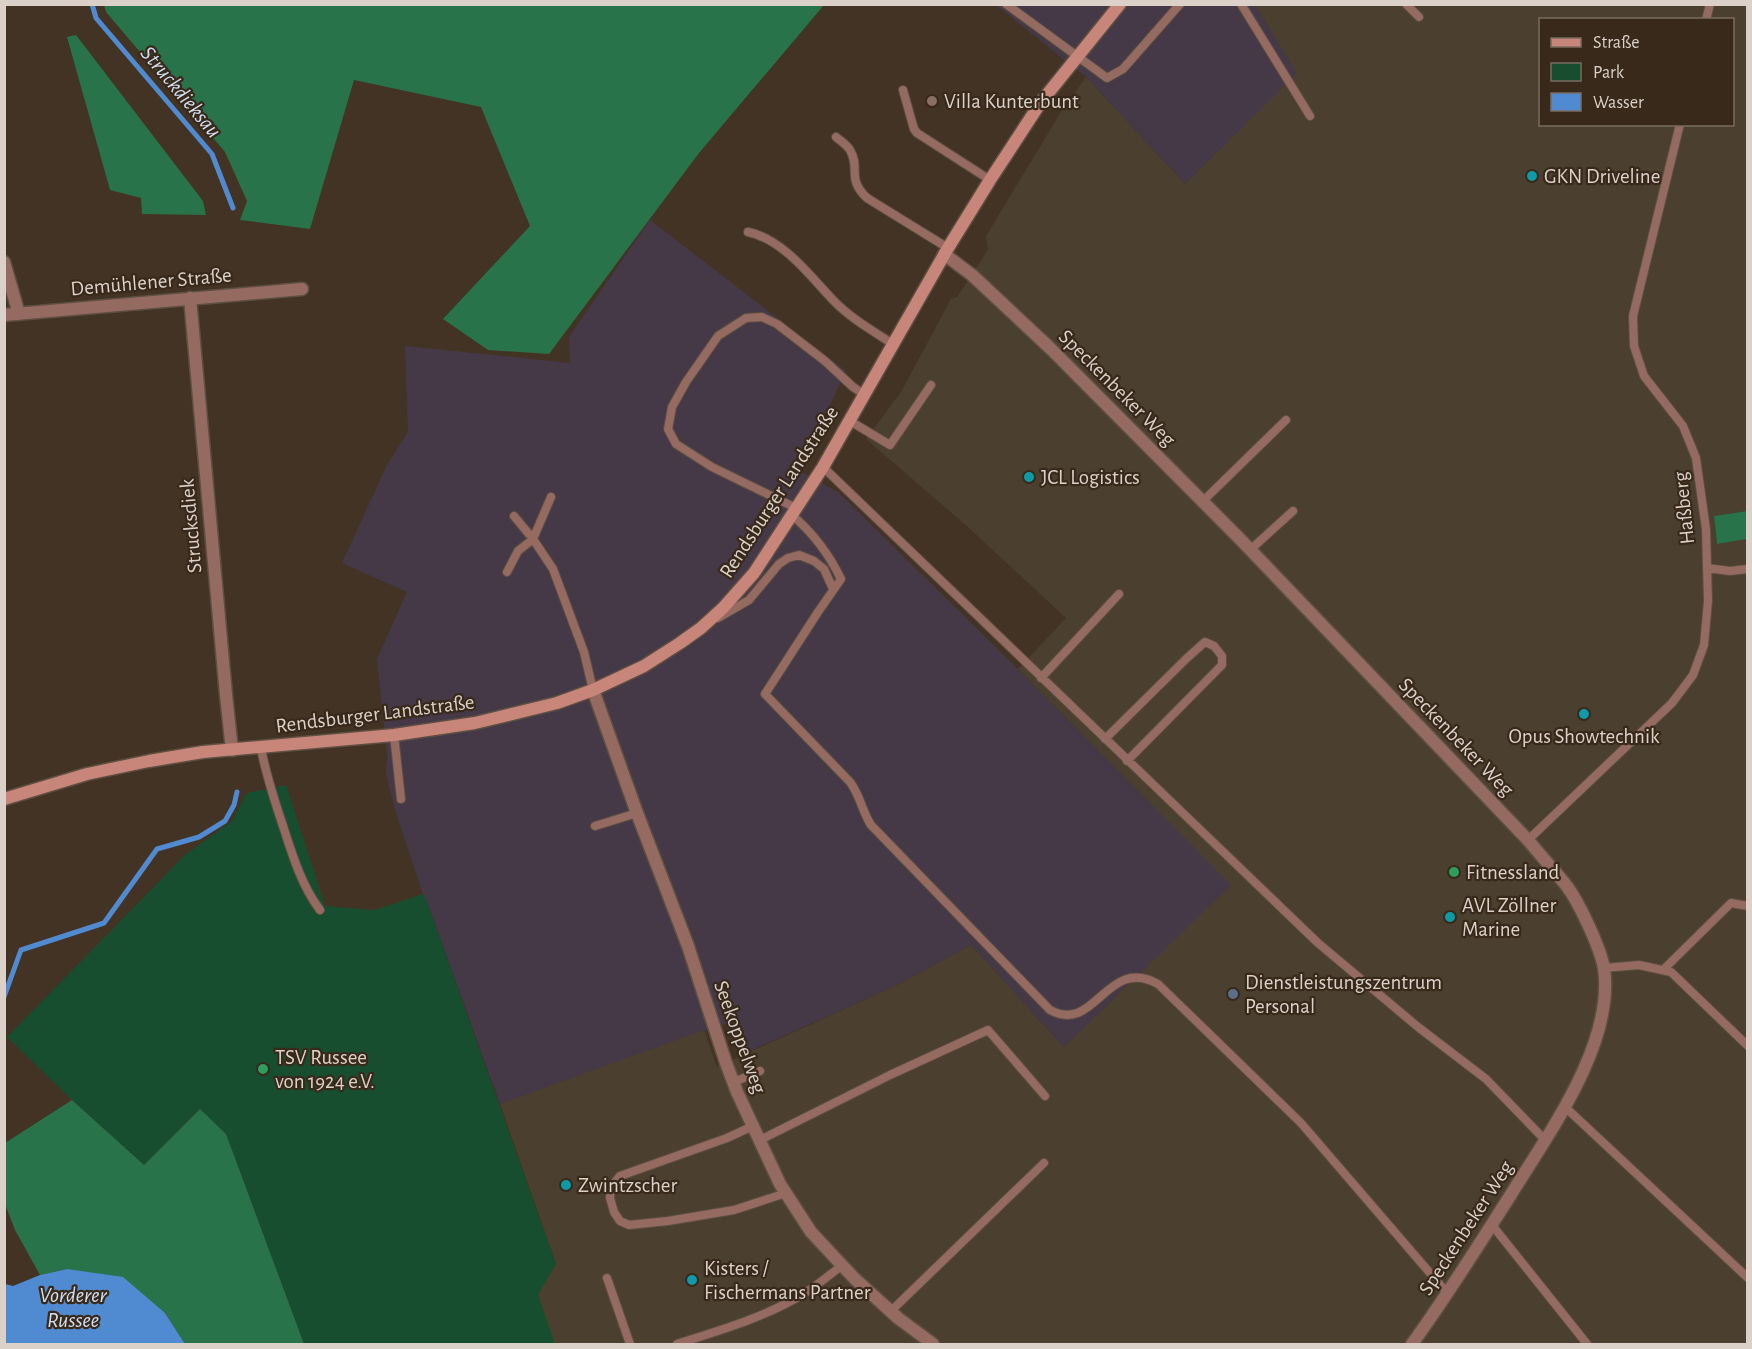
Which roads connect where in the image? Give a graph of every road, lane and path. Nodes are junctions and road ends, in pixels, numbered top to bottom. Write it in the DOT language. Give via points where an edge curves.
graph roads {
  1 [pos="1006,4"];
  2 [pos="1120,4"];
  3 [pos="1180,4"];
  4 [pos="1242,4"];
  5 [pos="1406,4"];
  6 [pos="1419,17"];
  7 [pos="1078,55"];
  8 [pos="903,90"];
  9 [pos="1310,117"];
  10 [pos="1680,126"];
  11 [pos="836,137"];
  12 [pos="990,180"];
  13 [pos="748,232"];
  14 [pos="946,251"];
  15 [pos="4,262"];
  16 [pos="302,289"];
  17 [pos="190,298"];
  18 [pos="19,314"];
  19 [pos="4,315"];
  20 [pos="893,344"];
  21 [pos="931,385"];
  22 [pos="865,395"];
  23 [pos="1286,420"];
  24 [pos="850,421"];
  25 [pos="823,467"];
  26 [pos="551,497"];
  27 [pos="1202,502"];
  28 [pos="1293,511"];
  29 [pos="794,512"];
  30 [pos="514,516"];
  31 [pos="533,538"];
  32 [pos="1250,550"];
  33 [pos="1707,568"];
  34 [pos="1748,569"];
  35 [pos="507,572"];
  36 [pos="833,589"];
  37 [pos="1119,594"];
  38 [pos="701,628"];
  39 [pos="1041,678"];
  40 [pos="593,690"];
  41 [pos="394,735"];
  42 [pos="1105,739"];
  43 [pos="261,748"];
  44 [pos="232,750"];
  45 [pos="1127,761"];
  46 [pos="4,799"];
  47 [pos="401,800"];
  48 [pos="637,813"];
  49 [pos="595,826"];
  50 [pos="1528,840"];
  51 [pos="1748,906"];
  52 [pos="320,910"];
  53 [pos="1604,968"];
  54 [pos="1663,970"];
  55 [pos="1748,1046"];
  56 [pos="760,1071"];
  57 [pos="734,1082"];
  58 [pos="1045,1096"];
  59 [pos="1564,1106"];
  60 [pos="753,1126"];
  61 [pos="760,1140"];
  62 [pos="1545,1140"];
  63 [pos="1044,1163"];
  64 [pos="786,1193"];
  65 [pos="1492,1225"];
  66 [pos="843,1265"];
  67 [pos="1746,1276"];
  68 [pos="607,1278"];
  69 [pos="1448,1294"];
  70 [pos="890,1312"];
  71 [pos="630,1344"];
  72 [pos="677,1344"];
  73 [pos="933,1344"];
  74 [pos="1412,1344"];
  75 [pos="1587,1344"];
  1 -- 7 [label="lane"];
  2 -- 7 [label="street, Rendsburger Landstraße"];
  3 -- 7 [label="lane" via="1123,69 1107,78"];
  4 -- 9 [label="lane"];
  5 -- 6 [label="lane"];
  7 -- 12 [label="street, Rendsburger Landstraße" via="1041,102"];
  8 -- 12 [label="lane" via="917,133"];
  10 -- 33 [label="lane, Haßberg" via="1633,316 1634,346 1644,376 1683,426 1696,458"];
  11 -- 14 [label="lane" via="849,148 858,189"];
  12 -- 14 [label="street, Rendsburger Landstraße"];
  13 -- 20 [label="lane" via="760,234 783,250 849,314"];
  14 -- 20 [label="street, Rendsburger Landstraße"];
  14 -- 27 [label="street, Speckenbeker Weg" via="1051,349"];
  15 -- 18 [label="street"];
  16 -- 17 [label="street, Demühlener Straße"];
  17 -- 18 [label="street, Demühlener Straße"];
  17 -- 44 [label="street, Strucksdiek"];
  18 -- 19 [label="street, Demühlener Straße"];
  20 -- 22 [label="street, Rendsburger Landstraße"];
  21 -- 24 [label="lane" via="890,445"];
  22 -- 24 [label="street, Rendsburger Landstraße"];
  22 -- 29 [label="lane" via="777,324 762,317 746,318 718,336 686,382 672,407 668,429 676,444"];
  23 -- 27 [label="lane"];
  24 -- 25 [label="street, Rendsburger Landstraße"];
  25 -- 29 [label="street, Rendsburger Landstraße"];
  25 -- 39 [label="lane"];
  26 -- 31 [label="lane"];
  27 -- 32 [label="street, Speckenbeker Weg"];
  28 -- 32 [label="lane"];
  29 -- 36 [label="lane" via="821,545 841,579"];
  29 -- 38 [label="street, Rendsburger Landstraße" via="744,586"];
  30 -- 31 [label="lane"];
  31 -- 35 [label="lane" via="518,551"];
  31 -- 40 [label="lane" via="553,569 584,652"];
  32 -- 50 [label="street, Speckenbeker Weg"];
  33 -- 34 [label="lane"];
  33 -- 50 [label="lane, Haßberg" via="1704,645 1693,675 1672,703"];
  36 -- 38 [label="lane" via="824,569 814,561 799,555 788,558 749,600"];
  36 -- 69 [label="lane" via="765,694 850,782 871,825 1050,1010 1060,1015 1076,1014 1134,976 1158,984 1301,1123"];
  37 -- 39 [label="lane"];
  38 -- 40 [label="street, Rendsburger Landstraße" via="644,666"];
  39 -- 42 [label="lane"];
  40 -- 41 [label="street, Rendsburger Landstraße" via="475,723"];
  40 -- 48 [label="street, Seekoppelweg"];
  41 -- 43 [label="street, Rendsburger Landstraße"];
  41 -- 47 [label="lane"];
  42 -- 45 [label="lane"];
  42 -- 45 [label="lane" via="1205,642 1214,646 1222,656 1222,665"];
  43 -- 44 [label="street, Rendsburger Landstraße"];
  43 -- 52 [label="lane" via="292,853 304,885"];
  44 -- 46 [label="street, Rendsburger Landstraße" via="87,774"];
  45 -- 62 [label="lane" via="1318,943 1486,1079"];
  48 -- 49 [label="lane"];
  48 -- 57 [label="street, Seekoppelweg"];
  50 -- 53 [label="street, Speckenbeker Weg" via="1568,887"];
  51 -- 54 [label="lane" via="1731,903"];
  53 -- 54 [label="lane" via="1640,965"];
  53 -- 59 [label="street, Speckenbeker Weg" via="1602,1012 1593,1046"];
  54 -- 55 [label="lane" via="1671,972"];
  56 -- 57 [label="lane"];
  57 -- 60 [label="street, Seekoppelweg"];
  58 -- 61 [label="lane" via="988,1030"];
  59 -- 62 [label="street, Speckenbeker Weg"];
  59 -- 67 [label="lane"];
  60 -- 61 [label="street, Seekoppelweg"];
  60 -- 64 [label="lane" via="620,1176 611,1187 614,1212 629,1225 668,1221 734,1210"];
  61 -- 64 [label="street, Seekoppelweg"];
  62 -- 65 [label="street, Speckenbeker Weg"];
  63 -- 70 [label="lane"];
  64 -- 66 [label="street, Seekoppelweg" via="811,1232"];
  65 -- 69 [label="street, Speckenbeker Weg"];
  65 -- 75 [label="lane"];
  66 -- 70 [label="street, Seekoppelweg"];
  66 -- 72 [label="lane" via="805,1293 769,1311"];
  68 -- 71 [label="lane"];
  69 -- 74 [label="street, Speckenbeker Weg"];
  70 -- 73 [label="street, Seekoppelweg"];
}
